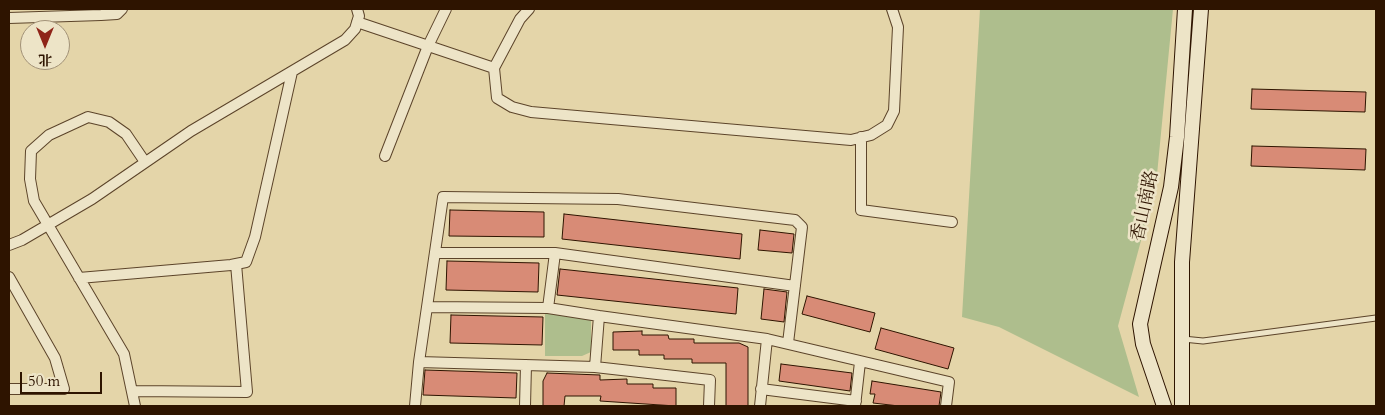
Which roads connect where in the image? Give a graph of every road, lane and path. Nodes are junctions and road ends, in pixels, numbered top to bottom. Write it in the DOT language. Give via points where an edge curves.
graph roads {
  1 [pos="122,9"];
  2 [pos="357,9"];
  3 [pos="446,9"];
  4 [pos="529,9"];
  5 [pos="892,9"];
  6 [pos="898,9"];
  7 [pos="1185,9"];
  8 [pos="1201,9"];
  9 [pos="9,18"];
  10 [pos="357,22"];
  11 [pos="898,27"];
  12 [pos="428,46"];
  13 [pos="494,68"];
  14 [pos="292,72"];
  15 [pos="861,137"];
  16 [pos="385,156"];
  17 [pos="145,162"];
  18 [pos="952,222"];
  19 [pos="47,225"];
  20 [pos="9,245"];
  21 [pos="555,252"];
  22 [pos="435,254"];
  23 [pos="236,264"];
  24 [pos="9,277"];
  25 [pos="79,278"];
  26 [pos="795,286"];
  27 [pos="427,307"];
  28 [pos="548,308"];
  29 [pos="599,316"];
  30 [pos="1376,318"];
  31 [pos="766,339"];
  32 [pos="1183,339"];
  33 [pos="788,343"];
  34 [pos="418,362"];
  35 [pos="860,362"];
  36 [pos="526,365"];
  37 [pos="595,367"];
  38 [pos="9,389"];
  39 [pos="761,389"];
  40 [pos="133,390"];
  41 [pos="855,404"];
  42 [pos="135,406"];
  43 [pos="415,406"];
  44 [pos="525,406"];
  45 [pos="709,406"];
  46 [pos="760,406"];
  47 [pos="946,406"];
  48 [pos="1164,406"];
  49 [pos="1182,406"];
  1 -- 9 [label="street" via="117,14 100,16"];
  2 -- 10 [label="street"];
  3 -- 12 [label="street"];
  4 -- 13 [label="street" via="520,19"];
  5 -- 11 [label="street"];
  6 -- 11 [label="street"];
  7 -- 48 [label="main road, 香山南路" via="1177,137 1170,187 1140,324 1143,344"];
  8 -- 32 [label="main road, 香山南路" via="1185,202"];
  10 -- 12 [label="street"];
  10 -- 14 [label="street" via="345,40"];
  11 -- 15 [label="street" via="894,111 887,125"];
  12 -- 13 [label="street"];
  12 -- 16 [label="street"];
  13 -- 15 [label="street" via="497,98 512,108 531,112 851,140"];
  14 -- 17 [label="street"];
  14 -- 23 [label="street" via="255,237 246,262"];
  15 -- 18 [label="street" via="861,210"];
  17 -- 19 [label="street"];
  17 -- 19 [label="street" via="126,134 109,122 88,117 49,135 31,151 30,178 34,202"];
  19 -- 20 [label="street"];
  19 -- 25 [label="street"];
  21 -- 22 [label="street"];
  21 -- 26 [label="street"];
  21 -- 28 [label="street"];
  22 -- 26 [label="street" via="443,197 618,198 795,220 802,227"];
  22 -- 27 [label="street"];
  23 -- 25 [label="street"];
  23 -- 40 [label="street" via="247,392"];
  24 -- 38 [label="street" via="55,358 64,389"];
  25 -- 40 [label="street" via="124,354"];
  26 -- 33 [label="street"];
  27 -- 28 [label="street"];
  27 -- 34 [label="street"];
  28 -- 29 [label="street"];
  29 -- 31 [label="street"];
  29 -- 37 [label="street"];
  30 -- 32 [label="lane" via="1203,340"];
  31 -- 33 [label="street"];
  31 -- 39 [label="street"];
  32 -- 49 [label="main road, 香山南路"];
  33 -- 35 [label="street"];
  34 -- 36 [label="street"];
  34 -- 43 [label="street"];
  35 -- 41 [label="street"];
  35 -- 47 [label="street" via="949,382"];
  36 -- 37 [label="street"];
  36 -- 44 [label="street"];
  37 -- 45 [label="street" via="710,380"];
  39 -- 41 [label="street"];
  39 -- 46 [label="street"];
  40 -- 42 [label="street"];
}
